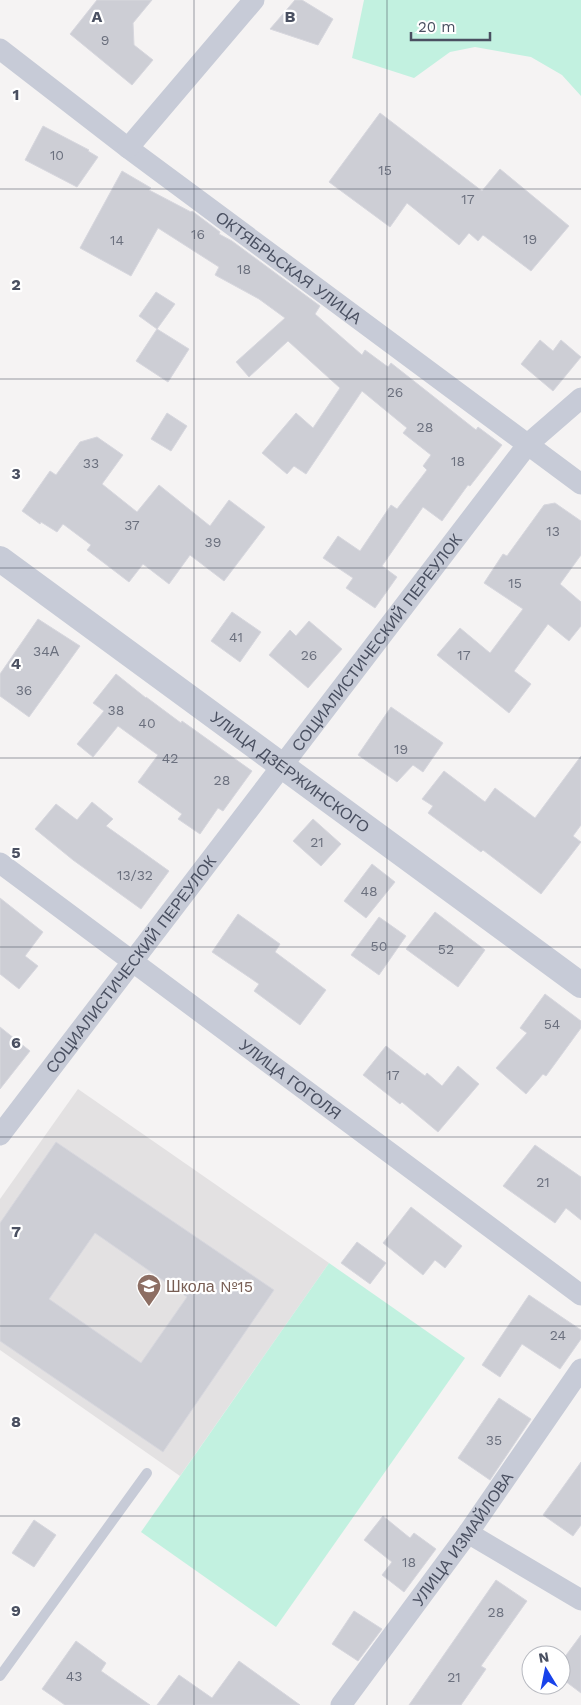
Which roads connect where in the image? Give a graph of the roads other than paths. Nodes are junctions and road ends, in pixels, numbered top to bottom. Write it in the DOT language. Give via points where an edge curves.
graph roads {
  1 [pos="254,0"];
  2 [pos="0,49"];
  3 [pos="128,148"];
  4 [pos="581,398"];
  5 [pos="528,444"];
  6 [pos="581,484"];
  7 [pos="0,559"];
  8 [pos="282,766"];
  9 [pos="0,863"];
  10 [pos="133,962"];
  11 [pos="581,985"];
  12 [pos="0,1135"];
  13 [pos="581,1295"];
  14 [pos="581,1369"];
  15 [pos="147,1473"];
  16 [pos="468,1533"];
  17 [pos="581,1600"];
  18 [pos="0,1676"];
  19 [pos="341,1705"];
  1 -- 3 [label="street"];
  2 -- 3 [label="street, ОКТЯБРЬСКАЯ УЛИЦА"];
  3 -- 5 [label="street, ОКТЯБРЬСКАЯ УЛИЦА"];
  4 -- 5 [label="street, СОЦИАЛИСТИЧЕСКИЙ ПЕРЕУЛОК"];
  5 -- 6 [label="street, ОКТЯБРЬСКАЯ УЛИЦА"];
  5 -- 8 [label="street, СОЦИАЛИСТИЧЕСКИЙ ПЕРЕУЛОК"];
  7 -- 8 [label="street, УЛИЦА ДЗЕРЖИНСКОГО"];
  8 -- 10 [label="street, СОЦИАЛИСТИЧЕСКИЙ ПЕРЕУЛОК"];
  8 -- 11 [label="street, УЛИЦА ДЗЕРЖИНСКОГО"];
  9 -- 10 [label="street, УЛИЦА ГОГОЛЯ"];
  10 -- 12 [label="street, СОЦИАЛИСТИЧЕСКИЙ ПЕРЕУЛОК"];
  10 -- 13 [label="street, УЛИЦА ГОГОЛЯ"];
  14 -- 16 [label="street, УЛИЦА ИЗМАЙЛОВА"];
  15 -- 18 [label="lane"];
  16 -- 17 [label="street"];
  16 -- 19 [label="street, УЛИЦА ИЗМАЙЛОВА"];
}
